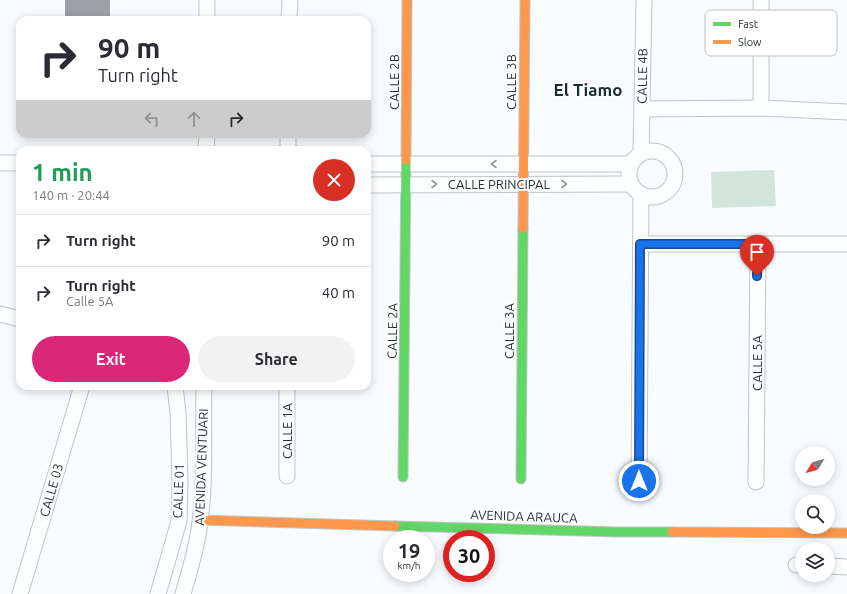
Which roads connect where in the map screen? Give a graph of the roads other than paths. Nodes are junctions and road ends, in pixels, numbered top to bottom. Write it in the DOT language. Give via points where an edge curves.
graph roads {
  1 [pos="207,0"];
  2 [pos="290,0"];
  3 [pos="407,0"];
  4 [pos="525,0"];
  5 [pos="644,0"];
  6 [pos="762,0"];
  7 [pos="762,10"];
  8 [pos="207,16"];
  9 [pos="290,16"];
  10 [pos="761,56"];
  11 [pos="761,108"];
  12 [pos="642,109"];
  13 [pos="847,112"];
  14 [pos="641,153"];
  15 [pos="16,162"];
  16 [pos="0,163"];
  17 [pos="371,164"];
  18 [pos="406,164"];
  19 [pos="524,164"];
  20 [pos="631,164"];
  21 [pos="523,184"];
  22 [pos="371,185"];
  23 [pos="406,185"];
  24 [pos="636,189"];
  25 [pos="640,244"];
  26 [pos="758,244"];
  27 [pos="847,244"];
  28 [pos="0,314"];
  29 [pos="16,318"];
  30 [pos="81,390"];
  31 [pos="175,390"];
  32 [pos="204,390"];
  33 [pos="287,390"];
  34 [pos="286,476"];
  35 [pos="404,477"];
  36 [pos="521,479"];
  37 [pos="639,481"];
  38 [pos="756,482"];
  39 [pos="200,520"];
  40 [pos="847,533"];
  41 [pos="835,566"];
  42 [pos="847,567"];
  43 [pos="20,594"];
  44 [pos="158,594"];
  45 [pos="183,594"];
  1 -- 8 [label="street"];
  2 -- 9 [label="street"];
  3 -- 18 [label="street, CALLE 2B"];
  4 -- 19 [label="street, CALLE 3B"];
  5 -- 12 [label="street, CALLE 4B"];
  6 -- 7 [label="street"];
  10 -- 11 [label="street"];
  11 -- 12 [label="street"];
  11 -- 13 [label="street"];
  12 -- 14 [label="street, CALLE 4B"];
  14 -- 20 [label="street"];
  14 -- 24 [label="street" via="649,150 664,153 674,164 675,180 667,192 653,198"];
  15 -- 16 [label="street"];
  17 -- 18 [label="street, CALLE PRINCIPAL"];
  19 -- 18 [label="street, CALLE PRINCIPAL, one-way"];
  18 -- 23 [label="street, CALLE 2B"];
  19 -- 20 [label="street, CALLE PRINCIPAL"];
  19 -- 21 [label="street, CALLE 3B"];
  20 -- 24 [label="street" via="628,172"];
  23 -- 21 [label="street, CALLE PRINCIPAL, one-way"];
  21 -- 24 [label="street, CALLE PRINCIPAL, one-way"];
  21 -- 36 [label="street, CALLE 3A"];
  22 -- 23 [label="street, CALLE PRINCIPAL"];
  23 -- 35 [label="street, CALLE 2A"];
  24 -- 25 [label="street"];
  25 -- 26 [label="street"];
  25 -- 37 [label="street"];
  26 -- 27 [label="street"];
  26 -- 38 [label="street, CALLE 5A"];
  28 -- 29 [label="street"];
  30 -- 43 [label="street, CALLE 03"];
  31 -- 44 [label="street, CALLE 01" via="180,481 179,521"];
  32 -- 39 [label="street, AVENIDA VENTUARI"];
  33 -- 34 [label="street, CALLE 1A"];
  39 -- 40 [label="street, AVENIDA ARAUCA" via="618,532"];
  39 -- 45 [label="street, AVENIDA VENTUARI"];
  41 -- 42 [label="street"];
}
